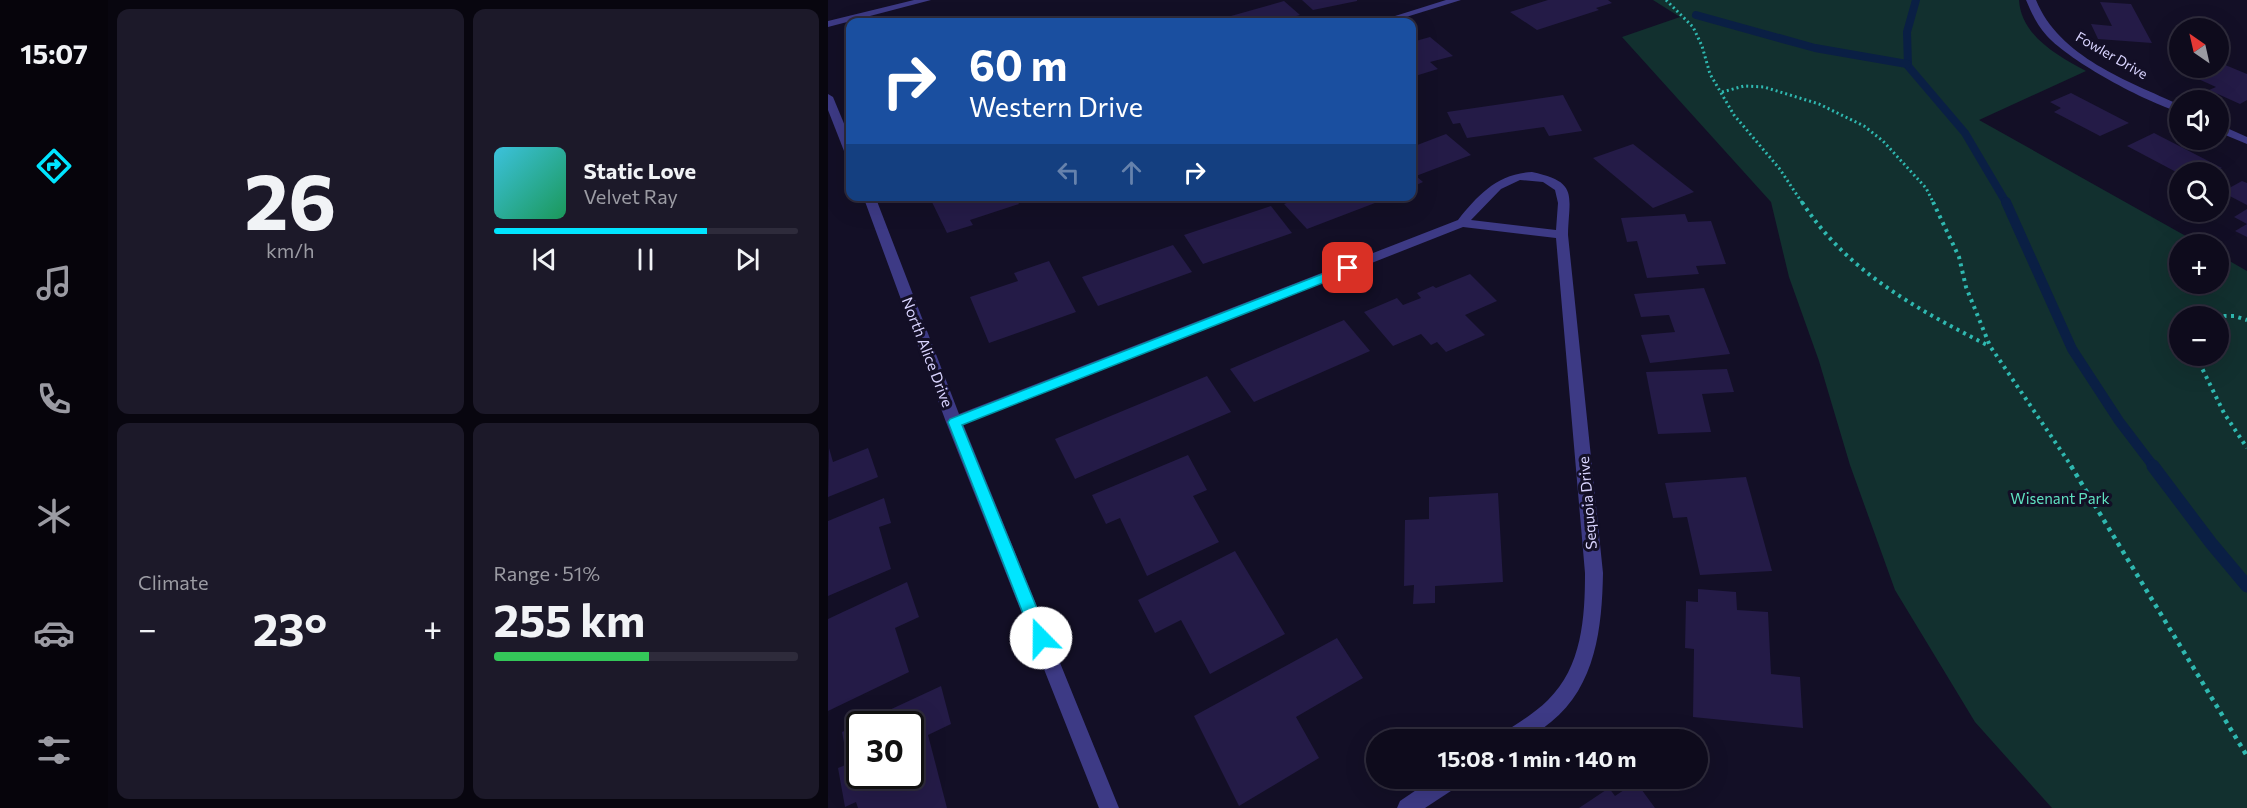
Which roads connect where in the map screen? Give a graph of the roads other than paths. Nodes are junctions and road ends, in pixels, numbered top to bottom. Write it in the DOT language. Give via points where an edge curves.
graph roads {
  1 [pos="926,0"];
  2 [pos="1456,0"];
  3 [pos="2031,0"];
  4 [pos="852,18"];
  5 [pos="1395,18"];
  6 [pos="846,20"];
  7 [pos="828,24"];
  8 [pos="828,97"];
  9 [pos="2169,104"];
  10 [pos="2229,132"];
  11 [pos="846,141"];
  12 [pos="2247,141"];
  13 [pos="871,201"];
  14 [pos="1462,224"];
  15 [pos="1562,235"];
  16 [pos="954,422"];
  17 [pos="1526,729"];
  18 [pos="1436,789"];
  19 [pos="1109,808"];
  20 [pos="1407,808"];
  1 -- 4 [label="street"];
  2 -- 5 [label="street"];
  3 -- 9 [label="street, Fowler Drive" via="2049,32 2073,53"];
  6 -- 7 [label="street"];
  8 -- 11 [label="street"];
  10 -- 12 [label="street"];
  13 -- 16 [label="street, North Alice Drive"];
  14 -- 15 [label="street"];
  14 -- 15 [label="street, Sequoia Drive" via="1497,184 1538,176 1558,185 1563,194"];
  14 -- 16 [label="street"];
  15 -- 17 [label="street, Sequoia Drive" via="1594,573 1594,615 1584,659 1566,693"];
  16 -- 19 [label="street, North Alice Drive"];
  18 -- 20 [label="street"];
}
